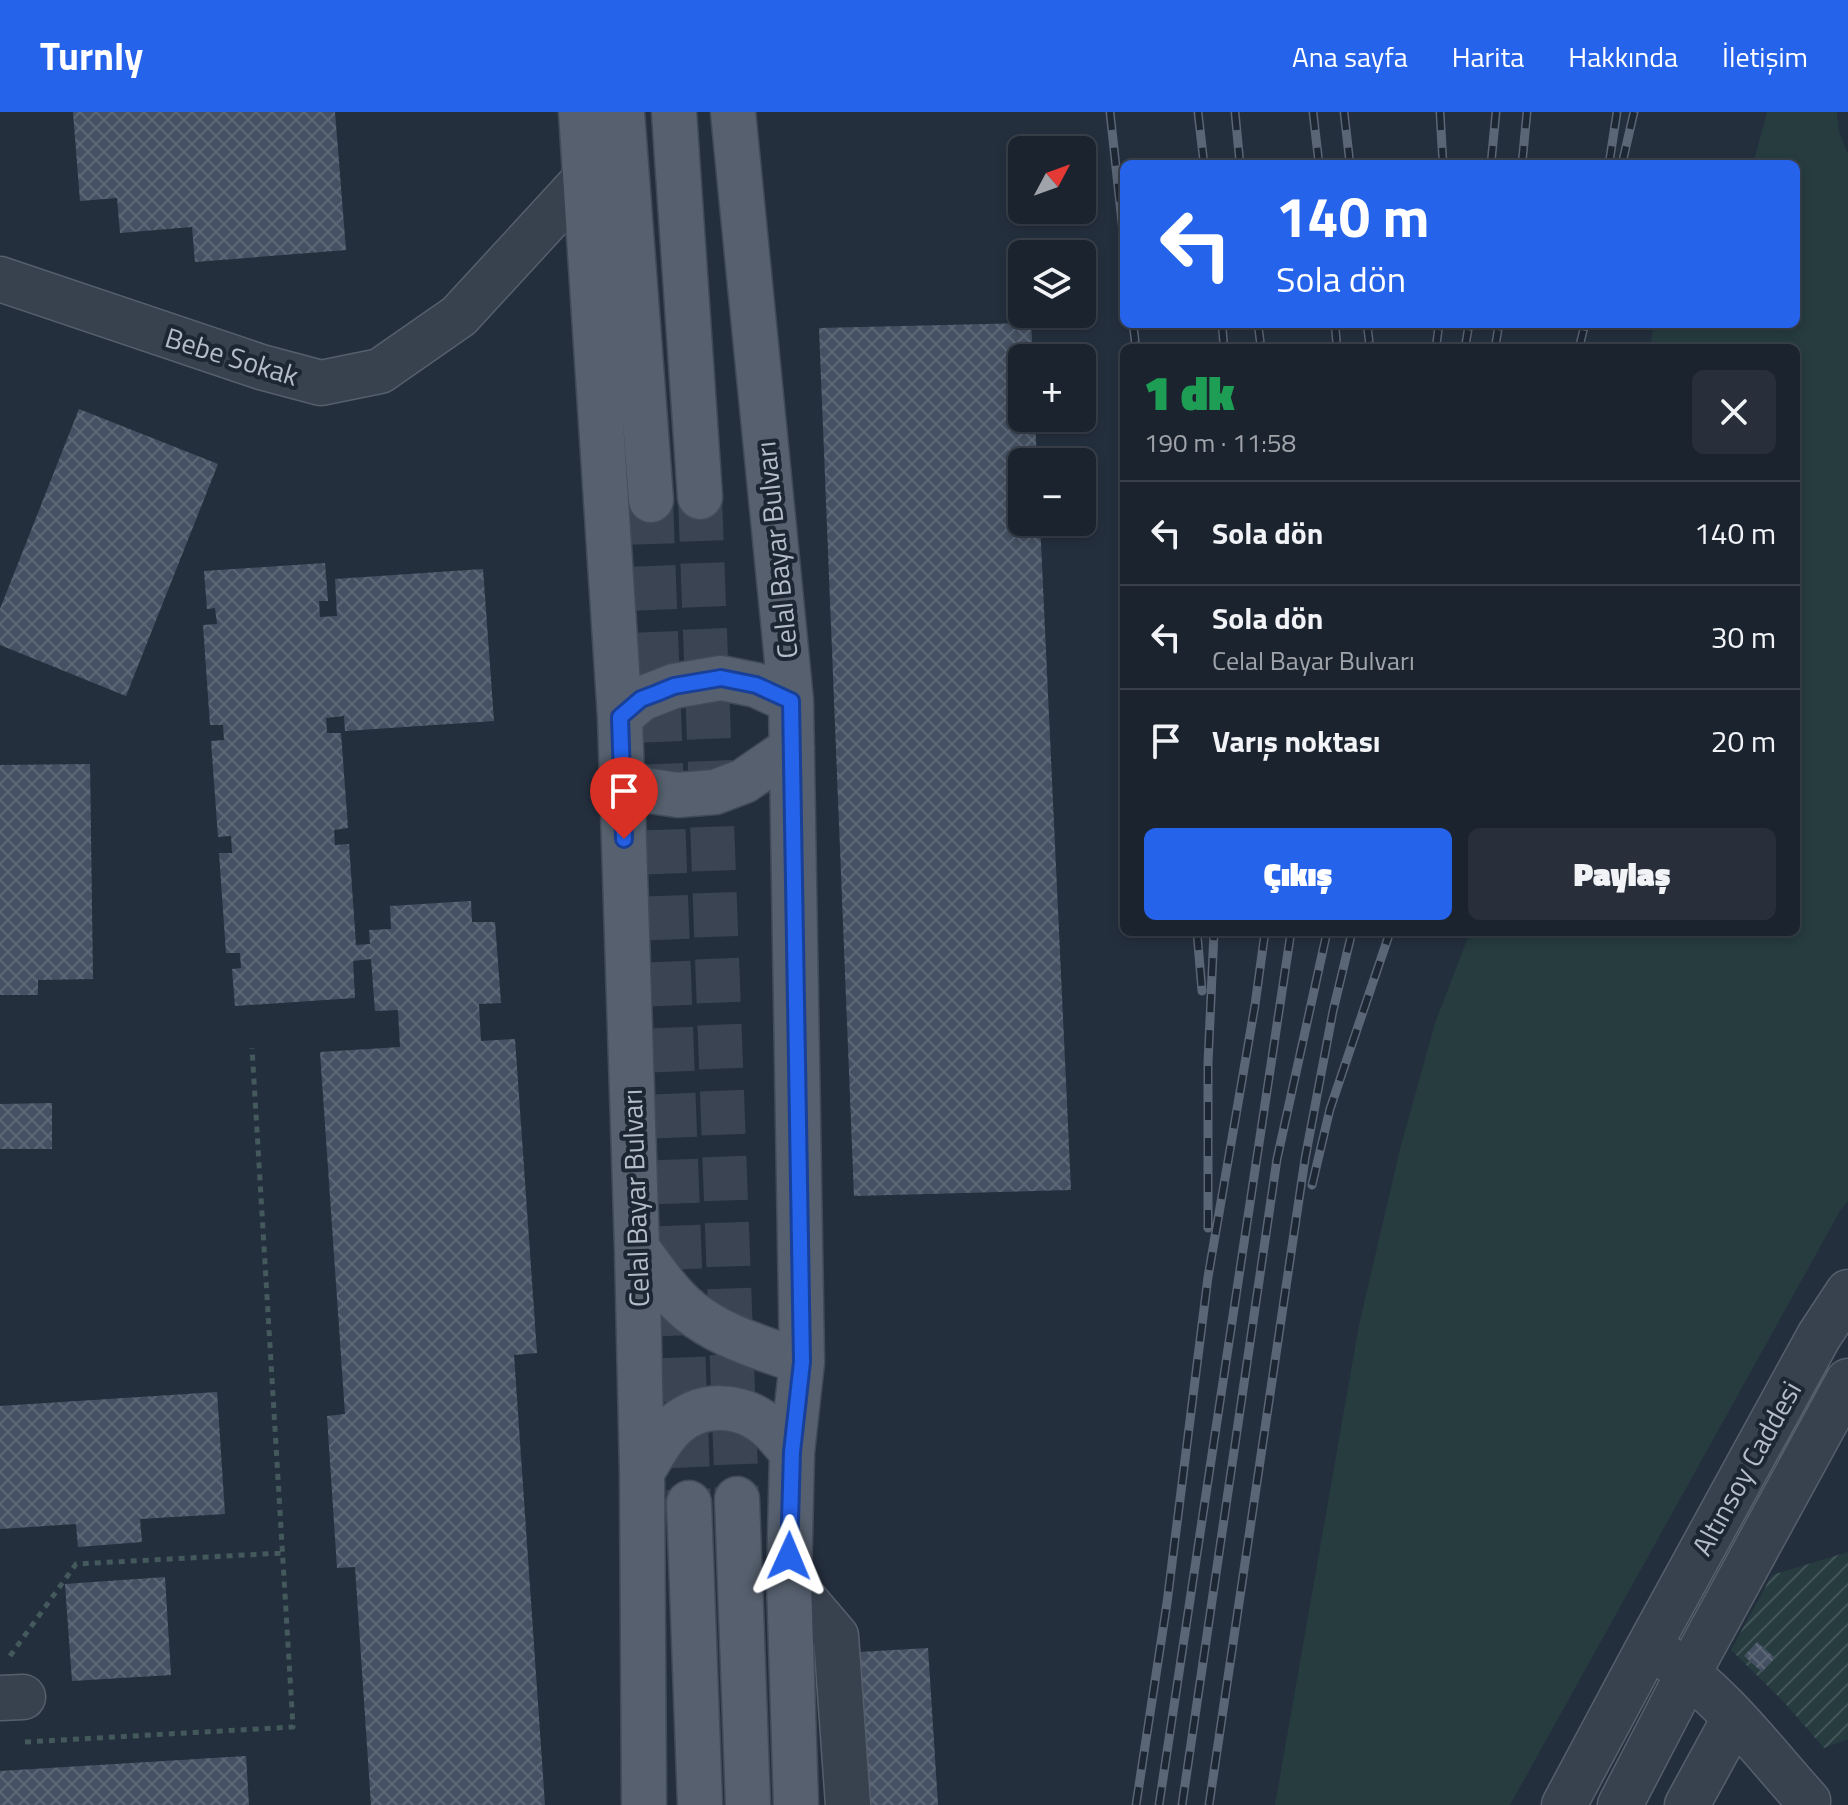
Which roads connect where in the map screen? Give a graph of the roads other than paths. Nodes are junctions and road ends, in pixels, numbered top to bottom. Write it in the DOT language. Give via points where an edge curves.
graph roads {
  1 [pos="581,112"];
  2 [pos="622,112"];
  3 [pos="674,112"];
  4 [pos="733,112"];
  5 [pos="586,178"];
  6 [pos="0,279"];
  7 [pos="700,497"];
  8 [pos="651,500"];
  9 [pos="791,701"];
  10 [pos="620,717"];
  11 [pos="792,748"];
  12 [pos="622,776"];
  13 [pos="637,1248"];
  14 [pos="1848,1292"];
  15 [pos="802,1362"];
  16 [pos="1848,1381"];
  17 [pos="792,1452"];
  18 [pos="642,1472"];
  19 [pos="737,1499"];
  20 [pos="689,1503"];
  21 [pos="789,1581"];
  22 [pos="1649,1646"];
  23 [pos="1689,1672"];
  24 [pos="1734,1719"];
  25 [pos="644,1805"];
  26 [pos="700,1805"];
  27 [pos="748,1805"];
  28 [pos="796,1805"];
  29 [pos="848,1805"];
  30 [pos="1564,1805"];
  31 [pos="1620,1805"];
  32 [pos="1687,1805"];
  33 [pos="1807,1805"];
  1 -- 5 [label="main road, Celal Bayar Bulvarı"];
  2 -- 8 [label="main road"];
  3 -- 7 [label="main road"];
  4 -- 9 [label="main road, Celal Bayar Bulvarı"];
  5 -- 6 [label="street, Bebe Sokak" via="459,316 380,371 321,383"];
  5 -- 10 [label="main road, Celal Bayar Bulvarı"];
  9 -- 10 [label="main road" via="756,685 721,678 674,686 641,699"];
  9 -- 11 [label="main road, Celal Bayar Bulvarı"];
  10 -- 12 [label="main road, Celal Bayar Bulvarı"];
  11 -- 12 [label="main road" via="744,781 715,792 678,795 644,790"];
  11 -- 15 [label="main road, Celal Bayar Bulvarı"];
  12 -- 13 [label="main road, Celal Bayar Bulvarı"];
  13 -- 15 [label="main road" via="667,1289 698,1318"];
  13 -- 18 [label="main road, Celal Bayar Bulvarı"];
  14 -- 22 [label="street, Altınsoy Caddesi"];
  15 -- 17 [label="main road, Celal Bayar Bulvarı"];
  16 -- 23 [label="street, Altınsoy Caddesi"];
  17 -- 18 [label="main road" via="770,1427 747,1413 717,1407 691,1413 670,1431"];
  17 -- 21 [label="main road, Celal Bayar Bulvarı"];
  18 -- 25 [label="main road, Celal Bayar Bulvarı"];
  19 -- 27 [label="main road"];
  20 -- 26 [label="main road"];
  21 -- 28 [label="main road, Celal Bayar Bulvarı"];
  21 -- 29 [label="street" via="836,1636"];
  22 -- 23 [label="street"];
  22 -- 30 [label="street, Altınsoy Caddesi"];
  23 -- 24 [label="street"];
  23 -- 31 [label="street, Altınsoy Caddesi"];
  24 -- 32 [label="street"];
  24 -- 33 [label="street"];
}
